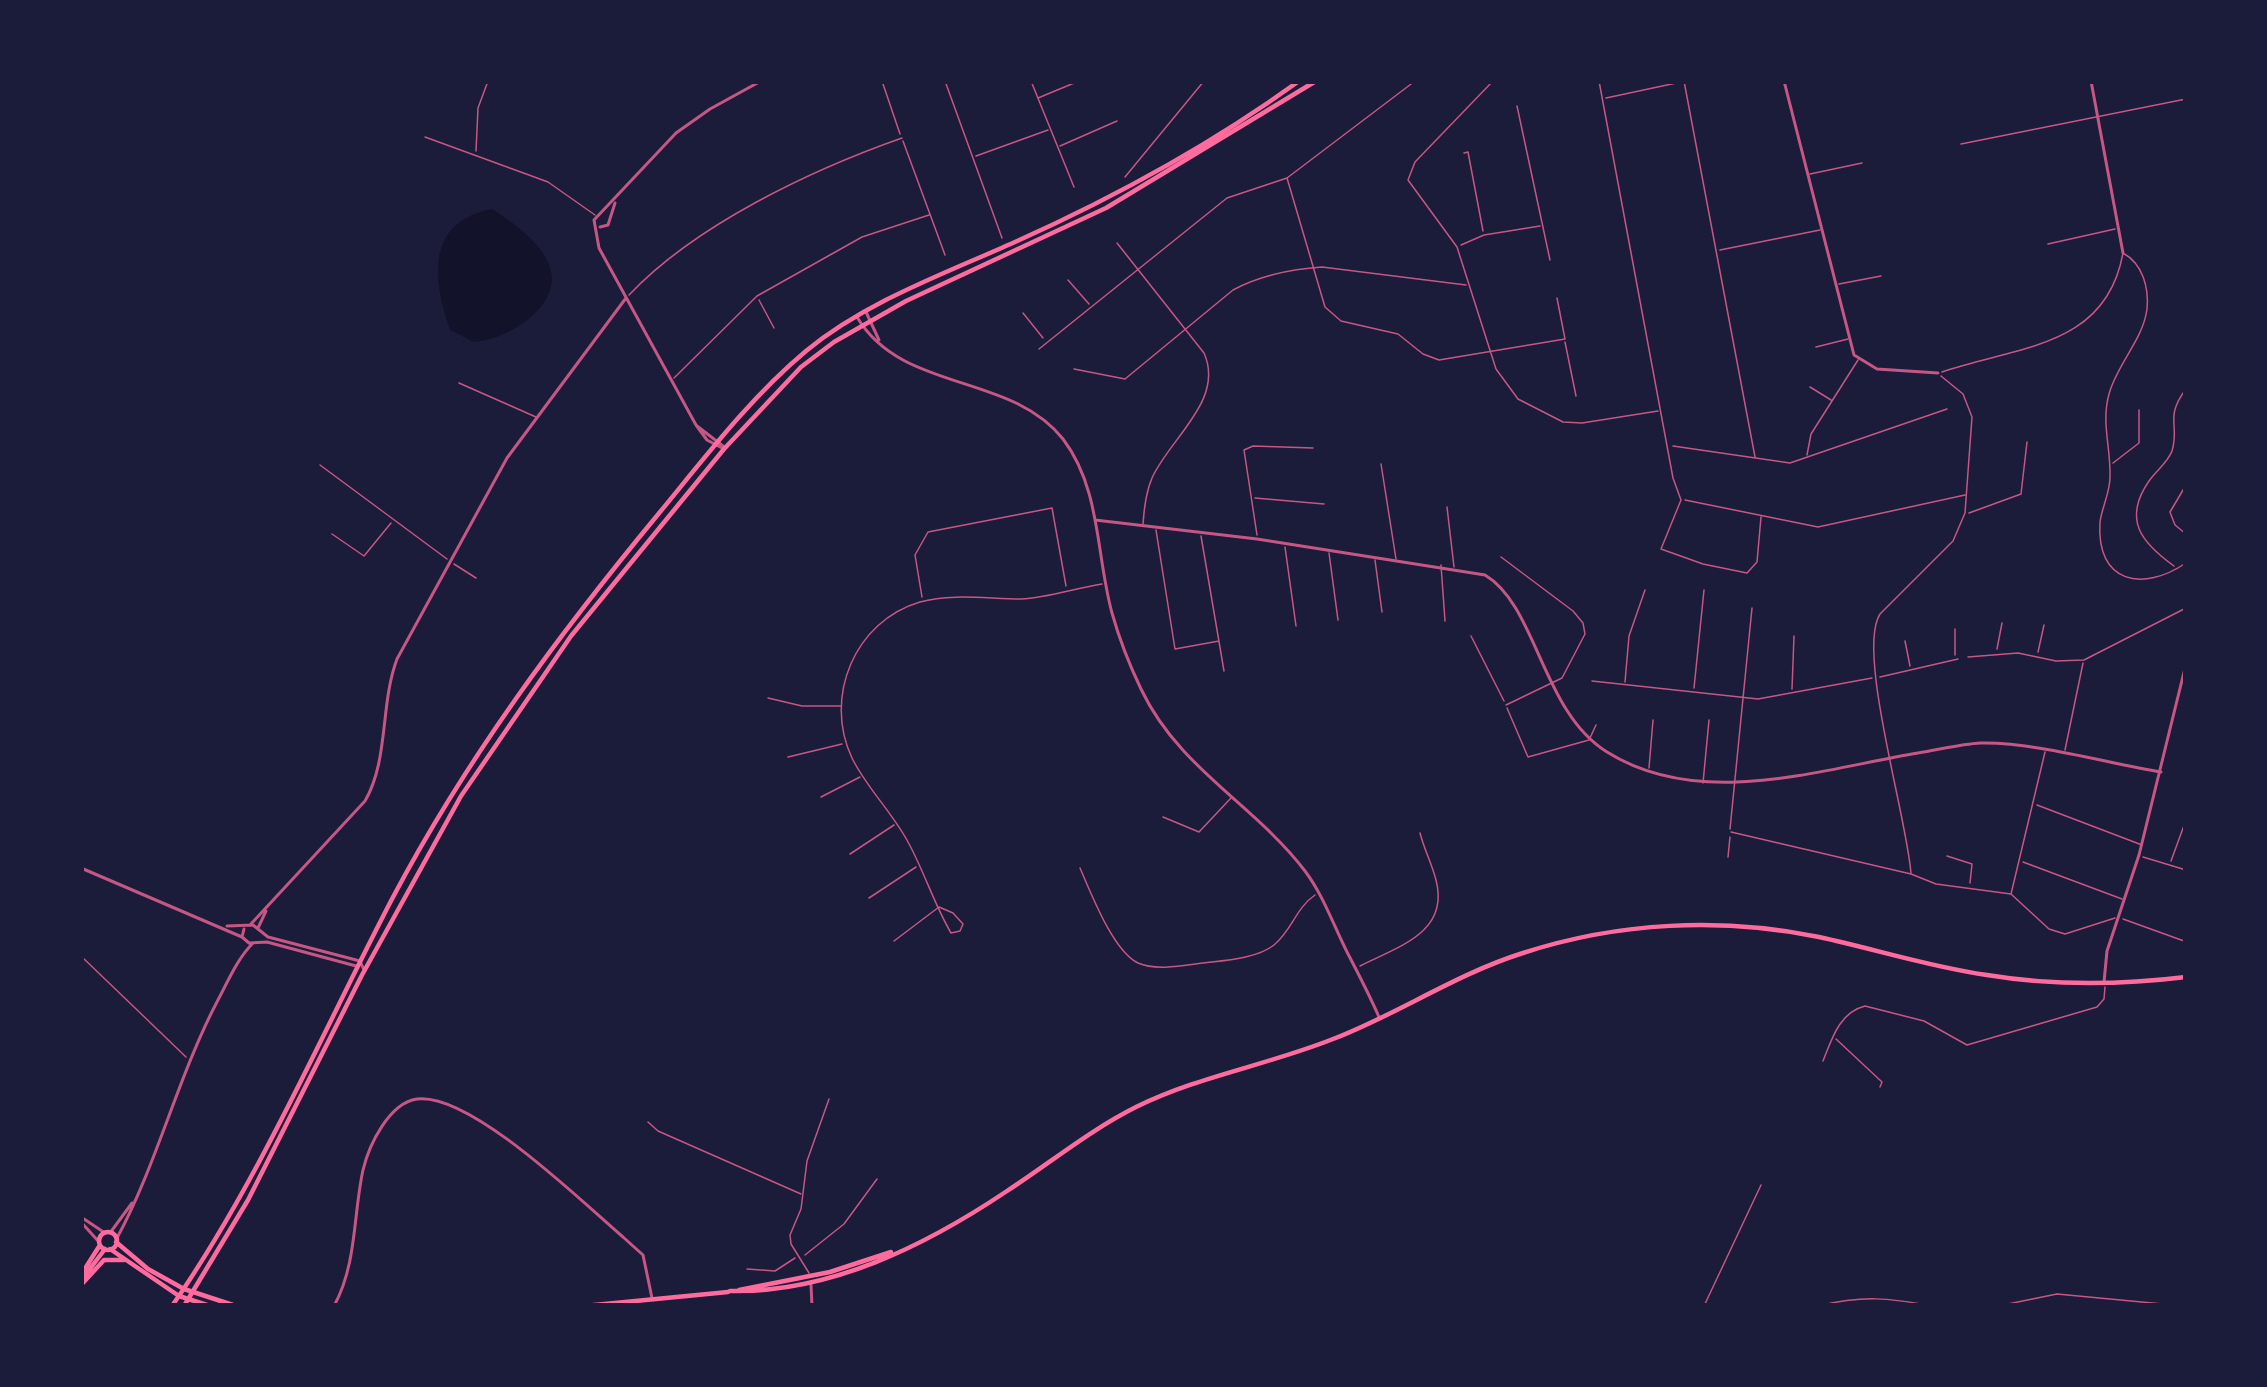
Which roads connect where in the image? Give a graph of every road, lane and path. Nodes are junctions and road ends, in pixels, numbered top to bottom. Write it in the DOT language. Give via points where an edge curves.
graph roads {
  1 [pos="761,81"];
  2 [pos="882,81"];
  3 [pos="945,81"];
  4 [pos="1031,81"];
  5 [pos="1079,81"];
  6 [pos="1204,81"];
  7 [pos="1298,81"];
  8 [pos="1316,81"];
  9 [pos="1415,81"];
  10 [pos="1493,81"];
  11 [pos="1599,81"];
  12 [pos="1684,81"];
  13 [pos="1784,81"];
  14 [pos="2091,81"];
  15 [pos="487,82"];
  16 [pos="748,84"];
  17 [pos="1304,89"];
  18 [pos="1038,98"];
  19 [pos="1602,99"];
  20 [pos="2186,99"];
  21 [pos="1517,106"];
  22 [pos="2099,116"];
  23 [pos="1117,122"];
  24 [pos="1050,129"];
  25 [pos="424,137"];
  26 [pos="902,138"];
  27 [pos="1960,144"];
  28 [pos="1058,147"];
  29 [pos="1464,153"];
  30 [pos="476,155"];
  31 [pos="973,158"];
  32 [pos="1862,163"];
  33 [pos="1807,175"];
  34 [pos="1125,177"];
  35 [pos="1287,178"];
  36 [pos="1075,187"];
  37 [pos="619,195"];
  38 [pos="598,213"];
  39 [pos="929,214"];
  40 [pos="609,218"];
  41 [pos="1544,226"];
  42 [pos="598,227"];
  43 [pos="2119,228"];
  44 [pos="1820,230"];
  45 [pos="1484,235"];
  46 [pos="1001,238"];
  47 [pos="1117,243"];
  48 [pos="2048,244"];
  49 [pos="1457,247"];
  50 [pos="1716,250"];
  51 [pos="2123,253"];
  52 [pos="945,255"];
  53 [pos="1550,260"];
  54 [pos="1314,267"];
  55 [pos="1138,270"];
  56 [pos="1881,276"];
  57 [pos="1068,280"];
  58 [pos="1470,284"];
  59 [pos="1835,285"];
  60 [pos="757,296"];
  61 [pos="626,298"];
  62 [pos="1557,298"];
  63 [pos="1090,305"];
  64 [pos="866,311"];
  65 [pos="1023,313"];
  66 [pos="857,317"];
  67 [pos="870,321"];
  68 [pos="862,326"];
  69 [pos="774,328"];
  70 [pos="1185,328"];
  71 [pos="1848,338"];
  72 [pos="1565,339"];
  73 [pos="1046,341"];
  74 [pos="880,342"];
  75 [pos="1816,347"];
  76 [pos="1039,349"];
  77 [pos="1492,351"];
  78 [pos="1858,360"];
  79 [pos="1074,369"];
  80 [pos="1938,373"];
  81 [pos="672,380"];
  82 [pos="459,383"];
  83 [pos="1810,387"];
  84 [pos="2186,389"];
  85 [pos="1576,396"];
  86 [pos="1831,400"];
  87 [pos="1947,409"];
  88 [pos="1662,410"];
  89 [pos="2139,410"];
  90 [pos="536,417"];
  91 [pos="2027,442"];
  92 [pos="717,443"];
  93 [pos="1669,445"];
  94 [pos="1313,448"];
  95 [pos="724,449"];
  96 [pos="1755,457"];
  97 [pos="1807,459"];
  98 [pos="1381,464"];
  99 [pos="2109,464"];
  100 [pos="320,465"];
  101 [pos="2186,485"];
  102 [pos="1967,494"];
  103 [pos="1251,498"];
  104 [pos="1681,500"];
  105 [pos="1324,504"];
  106 [pos="1447,507"];
  107 [pos="1965,513"];
  108 [pos="1761,517"];
  109 [pos="394,520"];
  110 [pos="1095,520"];
  111 [pos="1143,524"];
  112 [pos="1156,526"];
  113 [pos="1200,532"];
  114 [pos="332,534"];
  115 [pos="2186,534"];
  116 [pos="1257,539"];
  117 [pos="1286,543"];
  118 [pos="1329,550"];
  119 [pos="1375,556"];
  120 [pos="1501,557"];
  121 [pos="1396,559"];
  122 [pos="451,562"];
  123 [pos="2186,563"];
  124 [pos="1441,566"];
  125 [pos="1454,567"];
  126 [pos="2176,570"];
  127 [pos="476,578"];
  128 [pos="1106,583"];
  129 [pos="1066,590"];
  130 [pos="1646,590"];
  131 [pos="1704,590"];
  132 [pos="923,601"];
  133 [pos="1752,608"];
  134 [pos="2186,608"];
  135 [pos="1382,612"];
  136 [pos="1338,620"];
  137 [pos="1445,621"];
  138 [pos="2002,623"];
  139 [pos="2044,625"];
  140 [pos="1296,626"];
  141 [pos="1955,628"];
  142 [pos="1471,636"];
  143 [pos="1795,636"];
  144 [pos="1219,641"];
  145 [pos="1905,641"];
  146 [pos="1997,652"];
  147 [pos="2037,656"];
  148 [pos="1968,657"];
  149 [pos="2084,660"];
  150 [pos="2186,664"];
  151 [pos="1912,670"];
  152 [pos="1224,671"];
  153 [pos="1876,677"];
  154 [pos="1592,681"];
  155 [pos="1552,682"];
  156 [pos="1625,686"];
  157 [pos="1693,692"];
  158 [pos="1792,693"];
  159 [pos="768,698"];
  160 [pos="1744,699"];
  161 [pos="1506,705"];
  162 [pos="841,706"];
  163 [pos="1653,720"];
  164 [pos="1709,720"];
  165 [pos="1596,725"];
  166 [pos="1589,740"];
  167 [pos="845,743"];
  168 [pos="2045,752"];
  169 [pos="2064,755"];
  170 [pos="788,757"];
  171 [pos="1891,757"];
  172 [pos="1647,771"];
  173 [pos="2161,772"];
  174 [pos="863,775"];
  175 [pos="1703,783"];
  176 [pos="1736,783"];
  177 [pos="821,797"];
  178 [pos="1231,798"];
  179 [pos="2033,804"];
  180 [pos="1162,818"];
  181 [pos="2186,820"];
  182 [pos="897,823"];
  183 [pos="1420,833"];
  184 [pos="1733,834"];
  185 [pos="2141,844"];
  186 [pos="850,854"];
  187 [pos="2139,855"];
  188 [pos="1728,856"];
  189 [pos="1948,856"];
  190 [pos="2019,861"];
  191 [pos="920,865"];
  192 [pos="2170,865"];
  193 [pos="81,868"];
  194 [pos="1080,868"];
  195 [pos="2186,870"];
  196 [pos="1911,874"];
  197 [pos="1969,887"];
  198 [pos="1319,892"];
  199 [pos="2011,894"];
  200 [pos="869,898"];
  201 [pos="2125,900"];
  202 [pos="270,904"];
  203 [pos="939,907"];
  204 [pos="2119,918"];
  205 [pos="248,925"];
  206 [pos="220,926"];
  207 [pos="259,929"];
  208 [pos="243,939"];
  209 [pos="2184,940"];
  210 [pos="894,941"];
  211 [pos="254,943"];
  212 [pos="81,956"];
  213 [pos="239,961"];
  214 [pos="363,966"];
  215 [pos="1356,968"];
  216 [pos="2186,977"];
  217 [pos="2104,983"];
  218 [pos="1380,1018"];
  219 [pos="1833,1036"];
  220 [pos="190,1059"];
  221 [pos="1823,1060"];
  222 [pos="1880,1087"];
  223 [pos="829,1099"];
  224 [pos="648,1122"];
  225 [pos="878,1179"];
  226 [pos="1761,1185"];
  227 [pos="136,1196"];
  228 [pos="804,1196"];
  229 [pos="81,1219"];
  230 [pos="107,1233"];
  231 [pos="116,1241"];
  232 [pos="104,1246"];
  233 [pos="800,1257"];
  234 [pos="126,1261"];
  235 [pos="747,1269"];
  236 [pos="81,1280"];
  237 [pos="810,1280"];
  238 [pos="182,1292"];
  239 [pos="652,1298"];
  240 [pos="188,1300"];
  241 [pos="622,1304"];
  242 [pos="172,1306"];
  243 [pos="210,1306"];
  244 [pos="236,1306"];
  245 [pos="334,1306"];
  246 [pos="584,1306"];
  247 [pos="812,1306"];
  248 [pos="1704,1306"];
  249 [pos="1818,1306"];
  250 [pos="1934,1306"];
  251 [pos="1998,1306"];
  252 [pos="2185,1306"];
  1 -- 16 [label="street"];
  2 -- 26 [label="street"];
  3 -- 31 [label="street"];
  4 -- 18 [label="street"];
  5 -- 18 [label="street"];
  6 -- 34 [label="street"];
  7 -- 17 [label="street"];
  7 -- 64 [label="main road" via="1101,200"];
  8 -- 17 [label="main road"];
  9 -- 35 [label="street"];
  10 -- 49 [label="street" via="1409,170 1418,198"];
  11 -- 19 [label="street"];
  12 -- 19 [label="street"];
  12 -- 50 [label="street"];
  13 -- 33 [label="street"];
  14 -- 22 [label="street"];
  15 -- 30 [label="street"];
  16 -- 37 [label="street" via="671,137"];
  17 -- 67 [label="main road" via="1091,216"];
  18 -- 24 [label="street"];
  19 -- 88 [label="street"];
  20 -- 22 [label="street"];
  21 -- 41 [label="street"];
  22 -- 27 [label="street"];
  22 -- 43 [label="street"];
  23 -- 28 [label="street"];
  24 -- 28 [label="street"];
  24 -- 31 [label="street"];
  25 -- 30 [label="street"];
  26 -- 39 [label="street"];
  26 -- 61 [label="street" via="806,178 675,251"];
  28 -- 36 [label="street"];
  29 -- 45 [label="street"];
  30 -- 38 [label="street" via="552,184"];
  31 -- 46 [label="street"];
  32 -- 33 [label="street"];
  33 -- 44 [label="street"];
  35 -- 54 [label="street"];
  35 -- 55 [label="street" via="1227,198"];
  37 -- 38 [label="street"];
  37 -- 40 [label="street"];
  38 -- 40 [label="street"];
  38 -- 42 [label="street"];
  39 -- 52 [label="street"];
  39 -- 60 [label="street" via="862,237"];
  40 -- 42 [label="street"];
  41 -- 45 [label="street"];
  41 -- 53 [label="street"];
  42 -- 61 [label="street" via="597,243"];
  43 -- 48 [label="street"];
  43 -- 51 [label="street"];
  44 -- 50 [label="street"];
  44 -- 59 [label="street"];
  45 -- 49 [label="street"];
  47 -- 55 [label="street"];
  49 -- 58 [label="street"];
  50 -- 96 [label="street"];
  51 -- 80 [label="street" via="2116,285 2082,326"];
  51 -- 99 [label="street" via="2140,269 2148,304 2109,394"];
  54 -- 58 [label="street"];
  54 -- 70 [label="street" via="1246,283"];
  54 -- 77 [label="street" via="1336,318 1398,334 1439,360"];
  55 -- 63 [label="street"];
  55 -- 70 [label="street"];
  56 -- 59 [label="street"];
  57 -- 63 [label="street"];
  58 -- 77 [label="street"];
  59 -- 71 [label="street"];
  60 -- 69 [label="street"];
  60 -- 81 [label="street"];
  61 -- 81 [label="street"];
  61 -- 90 [label="street"];
  62 -- 72 [label="street"];
  63 -- 73 [label="street"];
  64 -- 66 [label="main road"];
  64 -- 67 [label="street"];
  65 -- 73 [label="street"];
  66 -- 68 [label="street"];
  66 -- 92 [label="main road" via="806,352"];
  67 -- 68 [label="main road"];
  67 -- 74 [label="street"];
  68 -- 74 [label="street"];
  68 -- 95 [label="main road" via="801,367"];
  70 -- 79 [label="street" via="1125,379"];
  70 -- 111 [label="street" via="1207,356 1209,382 1152,478"];
  71 -- 75 [label="street"];
  71 -- 78 [label="street"];
  72 -- 77 [label="street"];
  72 -- 85 [label="street"];
  73 -- 76 [label="street"];
  74 -- 110 [label="street" via="913,366 1037,413 1080,465"];
  77 -- 88 [label="street" via="1518,399 1563,422"];
  78 -- 80 [label="street"];
  78 -- 86 [label="street"];
  80 -- 102 [label="street" via="1963,394 1972,417"];
  81 -- 92 [label="street" via="696,425"];
  82 -- 90 [label="street"];
  83 -- 86 [label="street"];
  84 -- 126 [label="street" via="2171,417 2171,453 2148,482 2137,518 2145,544"];
  86 -- 97 [label="street"];
  87 -- 97 [label="street"];
  88 -- 93 [label="street"];
  89 -- 99 [label="street" via="2139,443"];
  90 -- 122 [label="street"];
  91 -- 107 [label="street" via="2021,494"];
  92 -- 95 [label="street"];
  92 -- 214 [label="main road" via="505,712 417,854"];
  93 -- 96 [label="street"];
  93 -- 104 [label="street"];
  94 -- 103 [label="street" via="1246,448"];
  95 -- 214 [label="main road" via="513,715"];
  96 -- 97 [label="street"];
  98 -- 121 [label="street"];
  99 -- 126 [label="street" via="2100,533 2112,568 2143,582"];
  100 -- 109 [label="street"];
  101 -- 115 [label="street" via="2170,512"];
  102 -- 107 [label="street"];
  102 -- 108 [label="street" via="1828,527"];
  103 -- 105 [label="street"];
  103 -- 116 [label="street"];
  104 -- 108 [label="street"];
  104 -- 108 [label="street" via="1661,549 1747,572 1756,562"];
  106 -- 125 [label="street"];
  107 -- 153 [label="street" via="1953,541 1875,621"];
  109 -- 114 [label="street" via="366,556"];
  109 -- 122 [label="street"];
  110 -- 111 [label="street"];
  110 -- 128 [label="street"];
  111 -- 112 [label="street"];
  112 -- 113 [label="street"];
  112 -- 144 [label="street" via="1175,649"];
  113 -- 116 [label="street"];
  113 -- 144 [label="street"];
  116 -- 117 [label="street"];
  117 -- 118 [label="street"];
  117 -- 140 [label="street"];
  118 -- 119 [label="street"];
  118 -- 136 [label="street"];
  119 -- 121 [label="street"];
  119 -- 135 [label="street"];
  120 -- 155 [label="street" via="1583,623 1574,660"];
  121 -- 124 [label="street"];
  122 -- 127 [label="street"];
  122 -- 202 [label="street" via="391,674 370,794"];
  123 -- 126 [label="street"];
  124 -- 125 [label="street"];
  124 -- 137 [label="street"];
  125 -- 155 [label="street" via="1485,574 1503,589"];
  128 -- 129 [label="street"];
  128 -- 178 [label="street" via="1125,651 1162,727"];
  129 -- 132 [label="street"];
  129 -- 132 [label="street" via="1052,508 928,532 915,555"];
  130 -- 156 [label="street" via="1629,636"];
  131 -- 157 [label="street"];
  132 -- 162 [label="street" via="887,618 861,644"];
  133 -- 160 [label="street"];
  134 -- 149 [label="street"];
  138 -- 146 [label="street"];
  139 -- 147 [label="street"];
  141 -- 151 [label="street" via="1957,659"];
  142 -- 161 [label="street"];
  143 -- 158 [label="street"];
  144 -- 152 [label="street"];
  145 -- 151 [label="street"];
  146 -- 147 [label="street"];
  146 -- 148 [label="street"];
  147 -- 149 [label="street"];
  149 -- 169 [label="street"];
  150 -- 173 [label="street"];
  151 -- 153 [label="street"];
  153 -- 158 [label="street"];
  153 -- 171 [label="street"];
  154 -- 156 [label="street"];
  155 -- 161 [label="street"];
  155 -- 166 [label="street"];
  156 -- 157 [label="street"];
  157 -- 160 [label="street"];
  158 -- 160 [label="street"];
  159 -- 162 [label="street"];
  160 -- 176 [label="street"];
  161 -- 166 [label="street" via="1528,757"];
  162 -- 167 [label="street"];
  163 -- 172 [label="street"];
  164 -- 175 [label="street"];
  165 -- 166 [label="street"];
  166 -- 172 [label="street"];
  167 -- 170 [label="street"];
  167 -- 174 [label="street"];
  168 -- 169 [label="street"];
  168 -- 171 [label="street" via="1984,743"];
  168 -- 179 [label="street"];
  169 -- 173 [label="street"];
  171 -- 176 [label="street"];
  171 -- 196 [label="street"];
  172 -- 175 [label="street"];
  173 -- 185 [label="street"];
  174 -- 177 [label="street"];
  174 -- 182 [label="street"];
  175 -- 176 [label="street"];
  176 -- 184 [label="street"];
  178 -- 180 [label="street" via="1199,832"];
  178 -- 198 [label="street"];
  179 -- 185 [label="street"];
  179 -- 190 [label="street"];
  181 -- 192 [label="street"];
  182 -- 186 [label="street"];
  182 -- 191 [label="street"];
  183 -- 215 [label="street" via="1436,879 1436,915 1417,938"];
  184 -- 188 [label="street"];
  184 -- 196 [label="street"];
  185 -- 187 [label="street"];
  187 -- 192 [label="street"];
  187 -- 201 [label="street"];
  189 -- 197 [label="street" via="1974,868"];
  190 -- 199 [label="street"];
  190 -- 201 [label="street"];
  191 -- 200 [label="street"];
  191 -- 203 [label="street"];
  192 -- 195 [label="street"];
  193 -- 206 [label="street"];
  194 -- 198 [label="street" via="1117,943 1155,967 1268,950"];
  196 -- 197 [label="street"];
  197 -- 199 [label="street"];
  198 -- 215 [label="street"];
  199 -- 204 [label="street" via="2048,929 2065,934"];
  201 -- 204 [label="street"];
  202 -- 205 [label="street"];
  202 -- 207 [label="street"];
  203 -- 203 [label="street" via="951,933 960,931 960,920"];
  203 -- 210 [label="street"];
  204 -- 209 [label="street"];
  204 -- 217 [label="street"];
  205 -- 206 [label="street"];
  205 -- 207 [label="street"];
  205 -- 208 [label="street"];
  206 -- 208 [label="street"];
  207 -- 211 [label="street"];
  207 -- 214 [label="street"];
  208 -- 211 [label="street"];
  208 -- 213 [label="street"];
  211 -- 213 [label="street"];
  211 -- 214 [label="street"];
  212 -- 220 [label="street"];
  213 -- 220 [label="street"];
  214 -- 238 [label="main road"];
  214 -- 240 [label="main road" via="248,1200"];
  215 -- 218 [label="street"];
  216 -- 217 [label="main road"];
  217 -- 218 [label="main road" via="1984,975 1776,930 1656,927 1525,952"];
  217 -- 219 [label="street" via="2097,1007 1981,1044 1865,1006"];
  218 -- 237 [label="main road" via="1148,1101 981,1208 862,1269"];
  219 -- 221 [label="street"];
  219 -- 222 [label="street"];
  220 -- 227 [label="street"];
  223 -- 228 [label="street"];
  224 -- 228 [label="street"];
  225 -- 233 [label="street" via="844,1224"];
  226 -- 248 [label="street"];
  227 -- 230 [label="street"];
  227 -- 231 [label="street"];
  228 -- 233 [label="street" via="790,1235"];
  229 -- 230 [label="street"];
  229 -- 232 [label="street"];
  230 -- 231 [label="main road"];
  230 -- 232 [label="main road"];
  231 -- 232 [label="main road"];
  231 -- 238 [label="main road"];
  232 -- 234 [label="main road"];
  232 -- 236 [label="main road"];
  233 -- 235 [label="street" via="775,1271"];
  233 -- 237 [label="street"];
  234 -- 236 [label="main road" via="104,1260"];
  234 -- 238 [label="main road"];
  237 -- 239 [label="main road"];
  237 -- 247 [label="street"];
  238 -- 240 [label="main road"];
  238 -- 242 [label="main road"];
  239 -- 241 [label="main road"];
  239 -- 245 [label="street" via="643,1255 606,1222 490,1126 421,1099 391,1115 370,1150 350,1265"];
  240 -- 243 [label="main road"];
  240 -- 244 [label="main road"];
  241 -- 246 [label="main road"];
  249 -- 250 [label="street" via="1883,1296"];
  251 -- 252 [label="street" via="2056,1294"];
}
